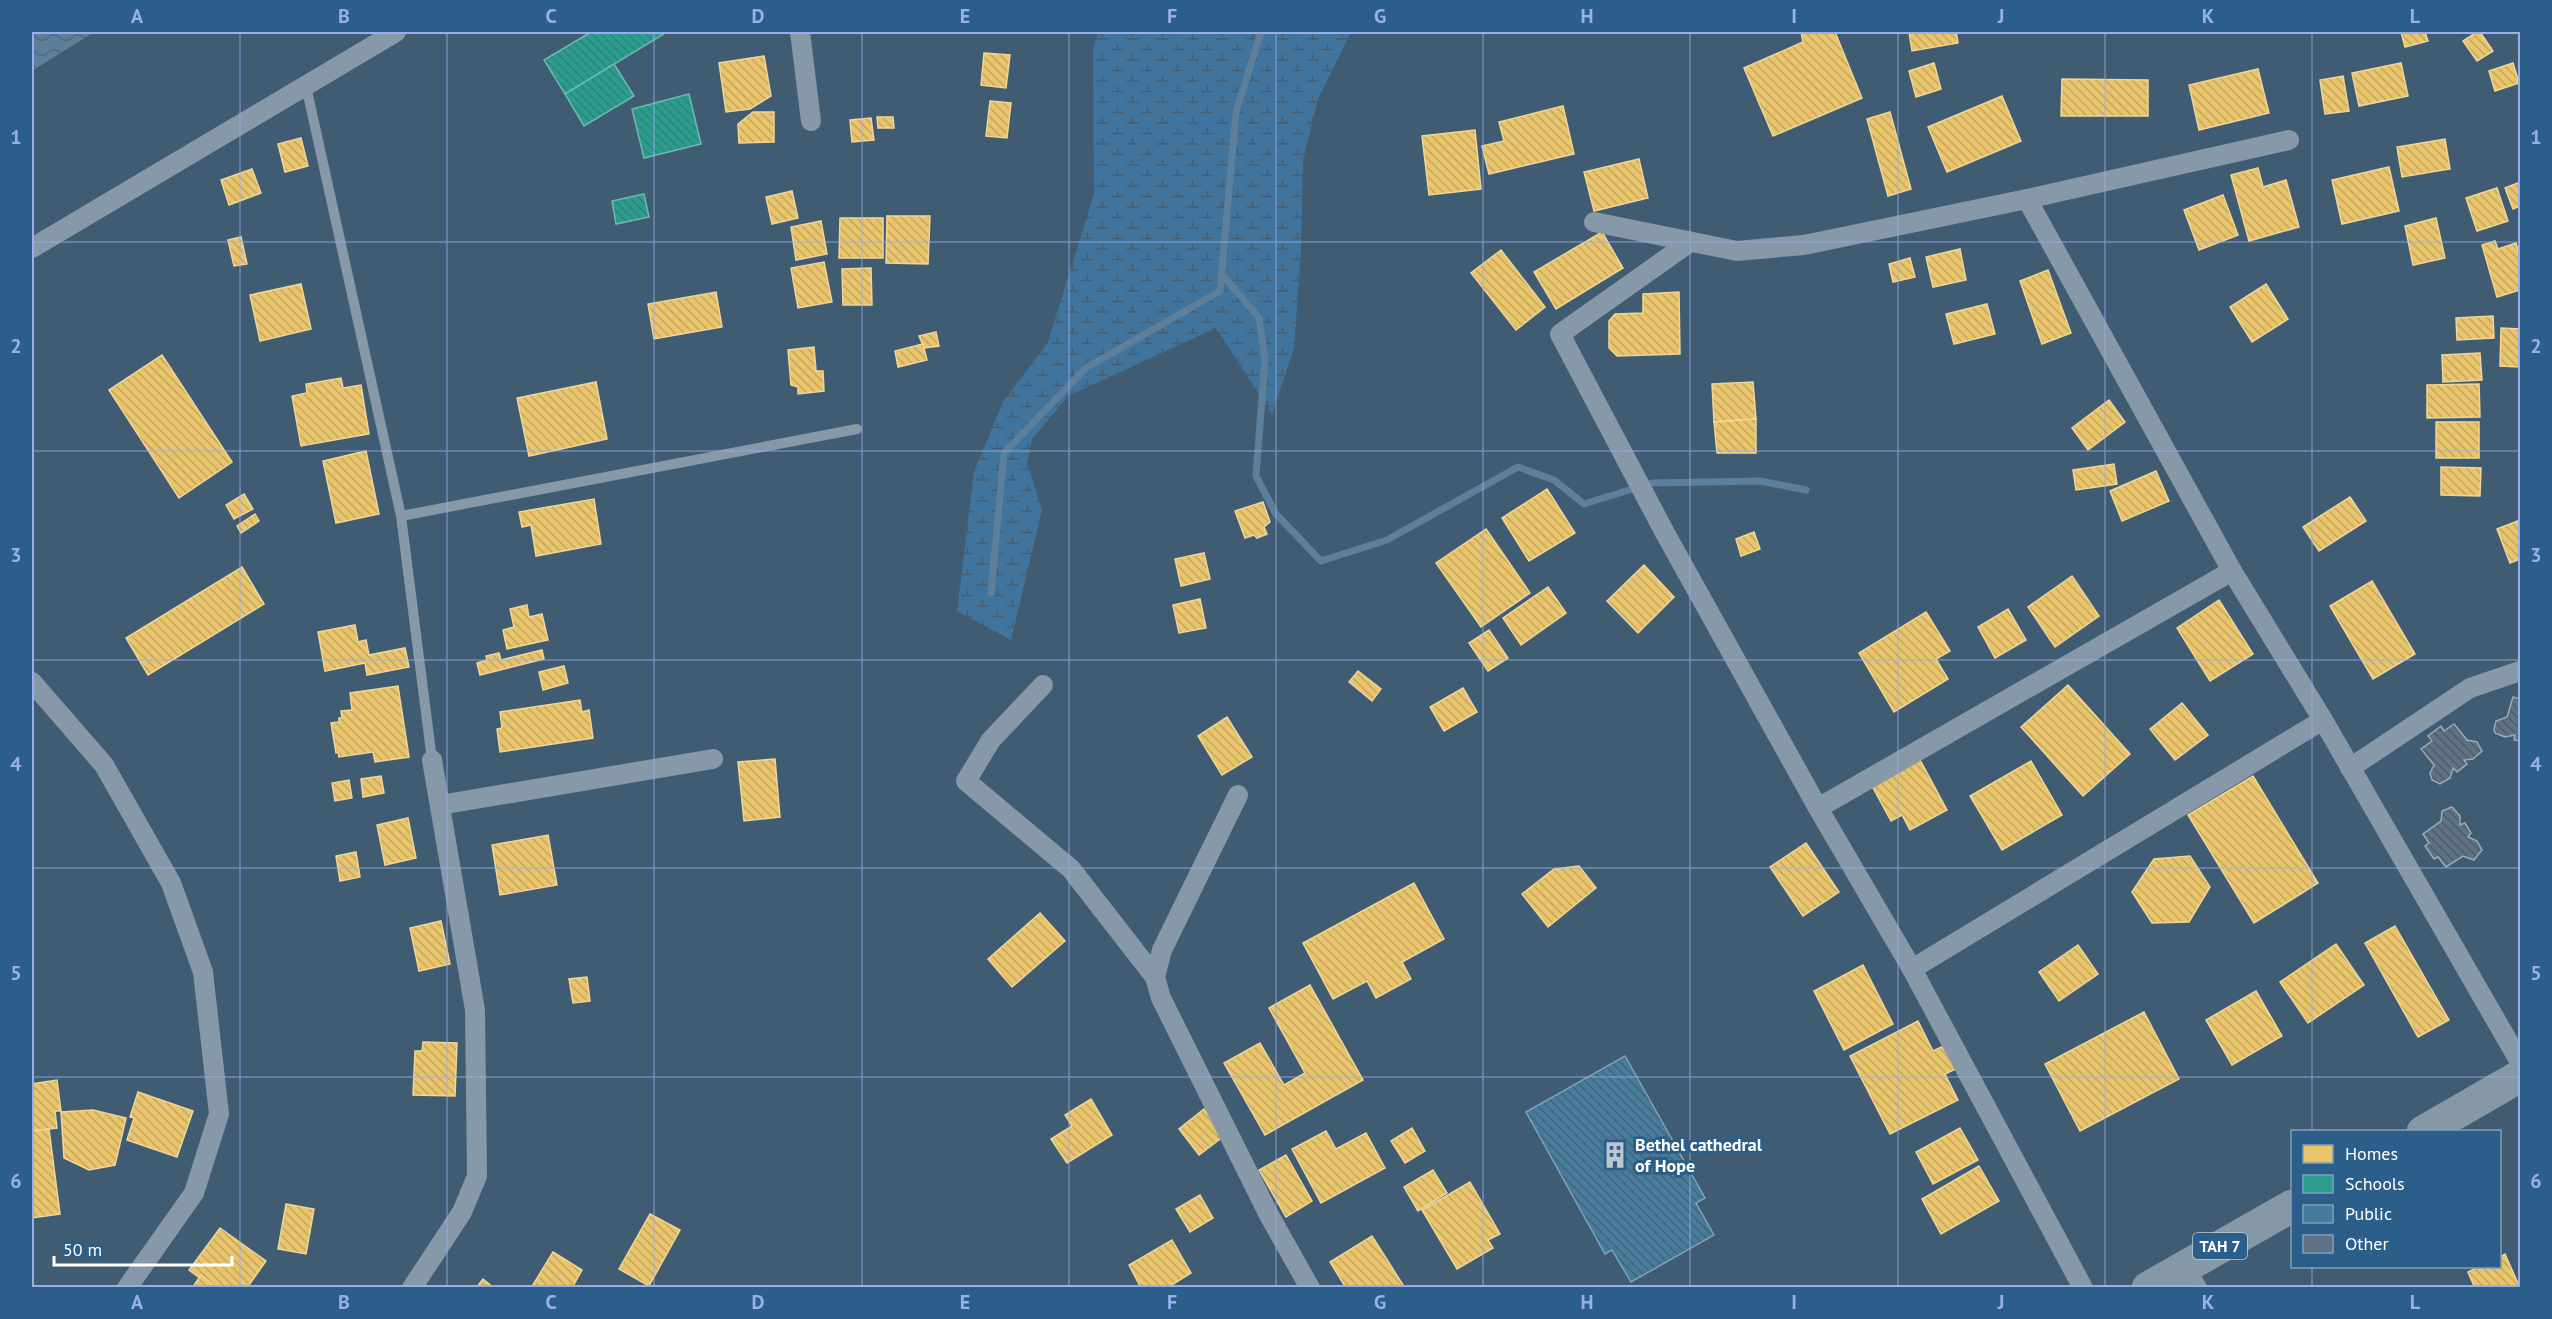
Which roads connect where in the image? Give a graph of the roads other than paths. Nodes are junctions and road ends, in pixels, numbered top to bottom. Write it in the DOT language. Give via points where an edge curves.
graph roads {
  1 [pos="396,32"];
  2 [pos="800,32"];
  3 [pos="306,86"];
  4 [pos="811,121"];
  5 [pos="2289,140"];
  6 [pos="2027,199"];
  7 [pos="1594,222"];
  8 [pos="1690,242"];
  9 [pos="32,248"];
  10 [pos="857,429"];
  11 [pos="400,516"];
  12 [pos="2232,571"];
  13 [pos="2520,670"];
  14 [pos="32,682"];
  15 [pos="1043,685"];
  16 [pos="2323,720"];
  17 [pos="432,759"];
  18 [pos="713,759"];
  19 [pos="2350,768"];
  20 [pos="1239,795"];
  21 [pos="440,805"];
  22 [pos="1818,808"];
  23 [pos="1911,969"];
  24 [pos="1155,977"];
  25 [pos="2520,1062"];
  26 [pos="2520,1076"];
  27 [pos="2425,1130"];
  28 [pos="2291,1207"];
  29 [pos="2190,1277"];
  30 [pos="128,1287"];
  31 [pos="412,1287"];
  32 [pos="1310,1287"];
  33 [pos="2083,1287"];
  34 [pos="2148,1287"];
  1 -- 3 [label="street"];
  2 -- 4 [label="street"];
  3 -- 9 [label="street"];
  3 -- 11 [label="lane"];
  5 -- 6 [label="street"];
  6 -- 8 [label="street" via="1804,245 1737,251"];
  6 -- 12 [label="street"];
  7 -- 8 [label="street"];
  8 -- 22 [label="street" via="1560,334"];
  10 -- 11 [label="lane"];
  11 -- 17 [label="lane"];
  12 -- 16 [label="street"];
  12 -- 22 [label="street"];
  13 -- 19 [label="street" via="2470,688"];
  14 -- 30 [label="street" via="104,765 171,883 203,972 219,1114 194,1193"];
  15 -- 24 [label="street" via="991,740 966,781 1071,869"];
  16 -- 19 [label="street"];
  16 -- 23 [label="street"];
  17 -- 21 [label="street"];
  18 -- 21 [label="street"];
  19 -- 25 [label="street"];
  20 -- 24 [label="street" via="1162,950"];
  21 -- 31 [label="street" via="475,1010 477,1176 462,1212"];
  22 -- 23 [label="street"];
  23 -- 33 [label="street"];
  24 -- 32 [label="street" via="1161,998 1269,1215"];
  26 -- 27 [label="highway"];
  28 -- 29 [label="highway, TAH 7"];
  29 -- 34 [label="highway, TAH 7"];
}
